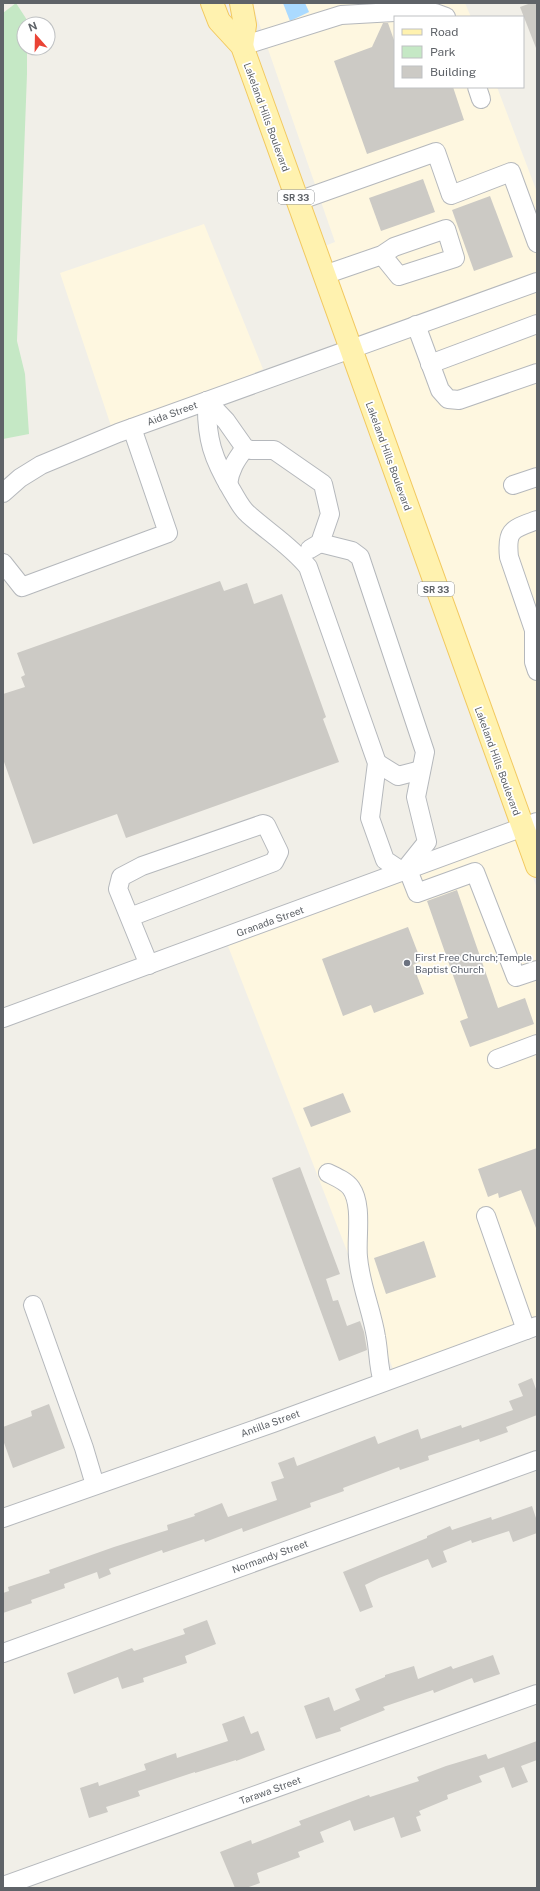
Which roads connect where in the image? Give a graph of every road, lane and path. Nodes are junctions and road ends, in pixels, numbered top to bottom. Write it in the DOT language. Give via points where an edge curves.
graph roads {
  1 [pos="212,3"];
  2 [pos="241,3"];
  3 [pos="381,8"];
  4 [pos="327,11"];
  5 [pos="439,11"];
  6 [pos="242,46"];
  7 [pos="298,201"];
  8 [pos="537,243"];
  9 [pos="382,255"];
  10 [pos="324,275"];
  11 [pos="537,282"];
  12 [pos="537,324"];
  13 [pos="416,325"];
  14 [pos="350,350"];
  15 [pos="430,364"];
  16 [pos="537,373"];
  17 [pos="207,401"];
  18 [pos="132,428"];
  19 [pos="245,448"];
  20 [pos="537,477"];
  21 [pos="228,484"];
  22 [pos="513,485"];
  23 [pos="3,493"];
  24 [pos="537,520"];
  25 [pos="320,544"];
  26 [pos="299,555"];
  27 [pos="3,563"];
  28 [pos="537,671"];
  29 [pos="378,763"];
  30 [pos="421,770"];
  31 [pos="530,825"];
  32 [pos="466,848"];
  33 [pos="537,866"];
  34 [pos="406,871"];
  35 [pos="475,872"];
  36 [pos="130,918"];
  37 [pos="149,965"];
  38 [pos="537,970"];
  39 [pos="3,1018"];
  40 [pos="537,1044"];
  41 [pos="497,1059"];
  42 [pos="328,1173"];
  43 [pos="486,1216"];
  44 [pos="33,1305"];
  45 [pos="532,1328"];
  46 [pos="382,1382"];
  47 [pos="537,1460"];
  48 [pos="95,1485"];
  49 [pos="3,1518"];
  50 [pos="3,1653"];
  51 [pos="537,1694"];
  52 [pos="3,1886"];
  1 -- 6 [label="main road, Lakeland Hills Boulevard / SR 33" via="219,21"];
  2 -- 6 [label="main road, Lakeland Hills Boulevard / SR 33" via="245,25"];
  3 -- 4 [label="street" via="341,15"];
  3 -- 5 [label="street"];
  4 -- 6 [label="street"];
  6 -- 7 [label="main road, Lakeland Hills Boulevard / SR 33"];
  7 -- 8 [label="street" via="436,152 451,195 511,172"];
  7 -- 10 [label="main road, Lakeland Hills Boulevard / SR 33"];
  9 -- 10 [label="street"];
  10 -- 14 [label="main road, Lakeland Hills Boulevard / SR 33"];
  11 -- 13 [label="street, Aida Street"];
  12 -- 15 [label="street"];
  13 -- 14 [label="street, Aida Street"];
  13 -- 15 [label="street"];
  14 -- 17 [label="street, Aida Street"];
  14 -- 31 [label="main road, Lakeland Hills Boulevard / SR 33"];
  15 -- 16 [label="street" via="440,390 448,399 453,400"];
  17 -- 18 [label="street, Aida Street"];
  17 -- 19 [label="street" via="226,421"];
  17 -- 21 [label="street" via="206,424 209,438 215,459"];
  18 -- 23 [label="street, Aida Street" via="41,465"];
  18 -- 27 [label="street" via="168,533 22,587"];
  19 -- 21 [label="street" via="229,474"];
  19 -- 25 [label="street" via="274,450 323,484 330,514"];
  20 -- 22 [label="street"];
  21 -- 26 [label="street" via="246,512"];
  24 -- 28 [label="street" via="515,528 508,539 508,557 534,630 534,662"];
  25 -- 26 [label="street"];
  25 -- 30 [label="street" via="352,551 360,557 425,752"];
  26 -- 29 [label="street" via="308,567"];
  29 -- 30 [label="street" via="398,776"];
  29 -- 34 [label="street" via="370,818 385,860"];
  30 -- 34 [label="street" via="416,797 427,842"];
  31 -- 32 [label="street, Granada Street"];
  31 -- 33 [label="main road, Lakeland Hills Boulevard / SR 33"];
  32 -- 34 [label="street, Granada Street"];
  32 -- 35 [label="street"];
  34 -- 35 [label="street" via="417,893"];
  34 -- 37 [label="street, Granada Street"];
  35 -- 38 [label="street" via="516,977"];
  36 -- 36 [label="street" via="118,889 121,877 142,866 262,824 266,825 278,852 274,862"];
  36 -- 37 [label="street"];
  37 -- 39 [label="street, Granada Street"];
  40 -- 41 [label="street"];
  42 -- 46 [label="street" via="348,1185 355,1199 358,1212 358,1258 376,1337"];
  43 -- 45 [label="street"];
  44 -- 48 [label="street"];
  45 -- 46 [label="street, Antilla Street"];
  46 -- 48 [label="street, Antilla Street"];
  47 -- 50 [label="street, Normandy Street"];
  48 -- 49 [label="street, Antilla Street"];
  51 -- 52 [label="street, Tarawa Street"];
}
